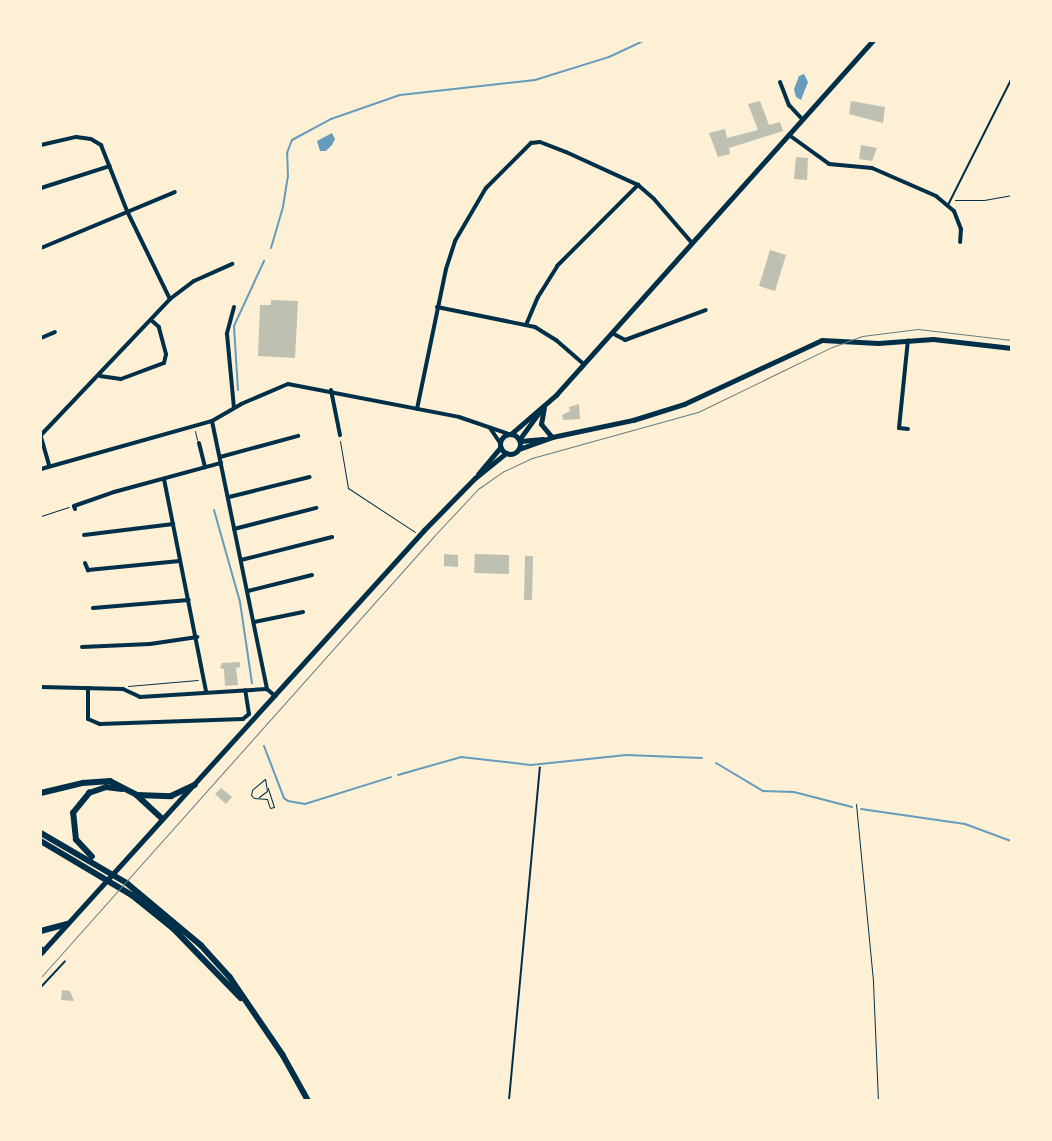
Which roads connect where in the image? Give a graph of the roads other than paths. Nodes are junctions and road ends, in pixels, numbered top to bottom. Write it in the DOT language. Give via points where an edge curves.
graph roads {
  1 [pos="873,41"];
  2 [pos="1011,80"];
  3 [pos="780,82"];
  4 [pos="802,119"];
  5 [pos="789,135"];
  6 [pos="41,145"];
  7 [pos="110,166"];
  8 [pos="638,186"];
  9 [pos="41,188"];
  10 [pos="175,192"];
  11 [pos="948,205"];
  12 [pos="127,211"];
  13 [pos="960,242"];
  14 [pos="692,244"];
  15 [pos="41,248"];
  16 [pos="232,264"];
  17 [pos="170,299"];
  18 [pos="234,307"];
  19 [pos="437,307"];
  20 [pos="706,310"];
  21 [pos="152,321"];
  22 [pos="526,325"];
  23 [pos="55,332"];
  24 [pos="612,333"];
  25 [pos="41,338"];
  26 [pos="908,340"];
  27 [pos="1011,348"];
  28 [pos="584,364"];
  29 [pos="100,376"];
  30 [pos="331,390"];
  31 [pos="234,408"];
  32 [pos="417,409"];
  33 [pos="542,409"];
  34 [pos="212,421"];
  35 [pos="490,428"];
  36 [pos="908,429"];
  37 [pos="510,434"];
  38 [pos="340,435"];
  39 [pos="41,436"];
  40 [pos="298,436"];
  41 [pos="549,438"];
  42 [pos="520,440"];
  43 [pos="199,443"];
  44 [pos="501,445"];
  45 [pos="519,449"];
  46 [pos="506,453"];
  47 [pos="220,457"];
  48 [pos="221,462"];
  49 [pos="49,465"];
  50 [pos="205,467"];
  51 [pos="41,469"];
  52 [pos="310,477"];
  53 [pos="475,478"];
  54 [pos="164,479"];
  55 [pos="229,498"];
  56 [pos="74,507"];
  57 [pos="316,508"];
  58 [pos="174,524"];
  59 [pos="234,529"];
  60 [pos="84,535"];
  61 [pos="332,537"];
  62 [pos="241,560"];
  63 [pos="180,561"];
  64 [pos="85,562"];
  65 [pos="312,575"];
  66 [pos="248,591"];
  67 [pos="189,600"];
  68 [pos="93,608"];
  69 [pos="303,612"];
  70 [pos="254,622"];
  71 [pos="197,636"];
  72 [pos="82,647"];
  73 [pos="41,687"];
  74 [pos="88,688"];
  75 [pos="266,689"];
  76 [pos="246,690"];
  77 [pos="206,692"];
  78 [pos="275,696"];
  79 [pos="540,767"];
  80 [pos="194,785"];
  81 [pos="126,789"];
  82 [pos="41,793"];
  83 [pos="137,795"];
  84 [pos="164,819"];
  85 [pos="41,833"];
  86 [pos="41,841"];
  87 [pos="96,863"];
  88 [pos="67,924"];
  89 [pos="41,931"];
  90 [pos="42,951"];
  91 [pos="65,961"];
  92 [pos="41,987"];
  93 [pos="254,1012"];
  94 [pos="308,1100"];
  95 [pos="509,1100"];
  1 -- 4 [label="street"];
  2 -- 11 [label="lane" via="954,200"];
  3 -- 4 [label="street" via="789,105"];
  4 -- 5 [label="street"];
  5 -- 11 [label="street" via="829,164 872,168 936,196"];
  5 -- 14 [label="street"];
  6 -- 7 [label="street" via="76,137 91,139 101,145"];
  7 -- 9 [label="street"];
  7 -- 12 [label="street"];
  8 -- 14 [label="street" via="658,202"];
  8 -- 19 [label="street" via="566,152 540,142 530,144 500,172 469,214 450,254"];
  8 -- 22 [label="street" via="557,266"];
  10 -- 12 [label="street"];
  11 -- 13 [label="street" via="959,222"];
  12 -- 15 [label="street"];
  12 -- 17 [label="street"];
  14 -- 24 [label="street"];
  16 -- 17 [label="street" via="194,281"];
  17 -- 21 [label="street"];
  18 -- 31 [label="street" via="227,334"];
  19 -- 22 [label="street"];
  19 -- 32 [label="street"];
  20 -- 24 [label="street" via="625,340"];
  21 -- 29 [label="street"];
  21 -- 29 [label="street" via="159,327 166,354 164,363 121,379"];
  22 -- 28 [label="street" via="556,340"];
  23 -- 25 [label="street"];
  24 -- 28 [label="street"];
  26 -- 27 [label="main road" via="946,340"];
  26 -- 36 [label="street" via="898,428"];
  26 -- 41 [label="main road" via="878,343 822,340 684,404 634,420"];
  28 -- 33 [label="street"];
  29 -- 39 [label="street"];
  30 -- 31 [label="street" via="288,384"];
  30 -- 32 [label="street"];
  30 -- 38 [label="street"];
  31 -- 34 [label="street"];
  32 -- 35 [label="street"];
  33 -- 37 [label="street"];
  33 -- 41 [label="main road" via="541,424"];
  33 -- 42 [label="street"];
  34 -- 47 [label="street"];
  34 -- 49 [label="street"];
  35 -- 37 [label="street"];
  35 -- 44 [label="street"];
  37 -- 42 [label="main road"];
  37 -- 44 [label="main road"];
  39 -- 49 [label="street"];
  40 -- 47 [label="street"];
  41 -- 42 [label="main road"];
  41 -- 45 [label="main road"];
  42 -- 45 [label="main road"];
  43 -- 50 [label="street"];
  44 -- 46 [label="main road"];
  44 -- 53 [label="main road"];
  45 -- 46 [label="main road" via="513,454"];
  46 -- 53 [label="main road"];
  47 -- 48 [label="street"];
  48 -- 50 [label="street"];
  48 -- 55 [label="street"];
  49 -- 51 [label="street"];
  50 -- 54 [label="street"];
  52 -- 55 [label="street"];
  53 -- 78 [label="main road"];
  54 -- 56 [label="street"];
  54 -- 58 [label="street"];
  55 -- 59 [label="street"];
  57 -- 59 [label="street"];
  58 -- 60 [label="street"];
  58 -- 63 [label="street"];
  59 -- 62 [label="street"];
  61 -- 62 [label="street"];
  62 -- 66 [label="street"];
  63 -- 64 [label="street" via="88,570"];
  63 -- 67 [label="street"];
  65 -- 66 [label="street"];
  66 -- 70 [label="street"];
  67 -- 68 [label="street"];
  67 -- 71 [label="street"];
  69 -- 70 [label="street"];
  70 -- 75 [label="street"];
  71 -- 72 [label="street" via="150,644"];
  71 -- 77 [label="street"];
  73 -- 74 [label="street"];
  74 -- 76 [label="street" via="88,719 93,723 240,719 248,716"];
  74 -- 77 [label="street" via="123,689 140,697"];
  75 -- 76 [label="street"];
  75 -- 78 [label="street"];
  76 -- 77 [label="street"];
  78 -- 80 [label="main road"];
  79 -- 95 [label="lane"];
  80 -- 83 [label="main road" via="171,796"];
  80 -- 84 [label="main road"];
  81 -- 82 [label="main road" via="110,782 90,782"];
  81 -- 83 [label="main road"];
  81 -- 87 [label="main road" via="106,787 89,793 73,813 76,840"];
  83 -- 84 [label="main road"];
  84 -- 88 [label="main road"];
  85 -- 87 [label="main road"];
  86 -- 93 [label="main road" via="95,870 146,906 195,950"];
  87 -- 93 [label="main road" via="141,893 201,944 230,977"];
  88 -- 89 [label="main road"];
  88 -- 90 [label="main road"];
  91 -- 92 [label="lane"];
  93 -- 94 [label="main road"];
}
